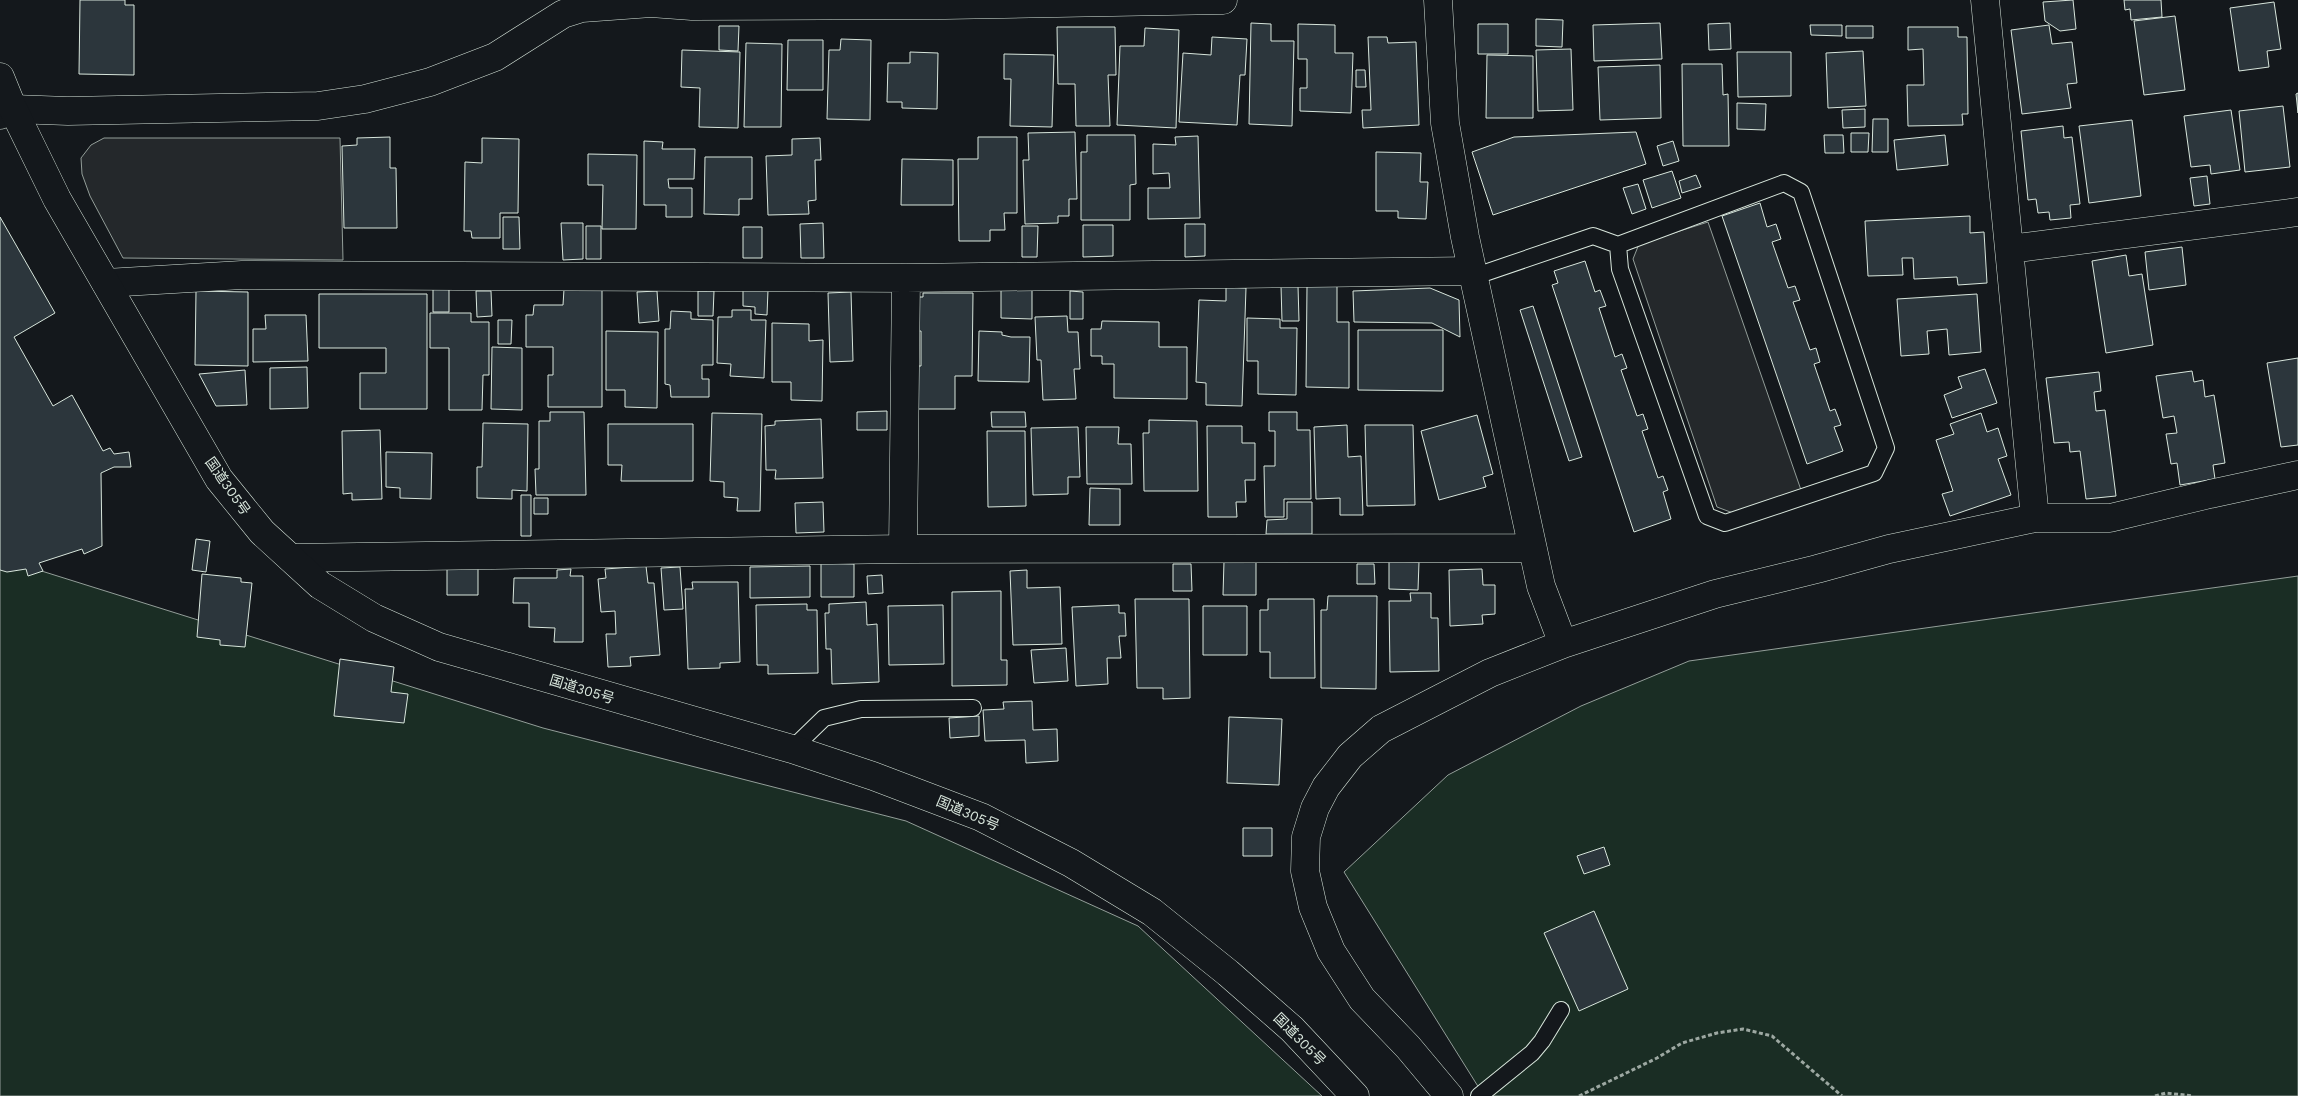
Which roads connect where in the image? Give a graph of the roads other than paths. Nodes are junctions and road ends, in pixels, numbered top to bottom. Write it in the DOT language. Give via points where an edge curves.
graph roads {
  1 [pos="1223,0"];
  2 [pos="1438,0"];
  3 [pos="1986,0"];
  4 [pos="0,77"];
  5 [pos="6,112"];
  6 [pos="2298,212"];
  7 [pos="1618,245"];
  8 [pos="2010,249"];
  9 [pos="1473,274"];
  10 [pos="906,278"];
  11 [pos="106,283"];
  12 [pos="2298,475"];
  13 [pos="2035,518"];
  14 [pos="1532,548"];
  15 [pos="903,550"];
  16 [pos="291,558"];
  17 [pos="1563,644"];
  18 [pos="973,708"];
  19 [pos="792,749"];
  20 [pos="1561,1010"];
  21 [pos="1355,1096"];
  22 [pos="1449,1096"];
  23 [pos="1479,1096"];
  1 -- 5 [label="main road" via="926,5 692,6 651,3 582,8 563,14 495,57 430,82 365,99 318,106"];
  2 -- 9 [label="main road" via="1445,123"];
  3 -- 8 [label="main road"];
  4 -- 5 [label="main road, 国道305号"];
  5 -- 11 [label="main road, 国道305号"];
  6 -- 8 [label="main road"];
  7 -- 7 [label="lane" via="1620,269 1707,516 1725,523 1874,473 1886,448 1801,192 1784,183"];
  7 -- 9 [label="lane" via="1593,236"];
  8 -- 13 [label="main road"];
  9 -- 10 [label="main road"];
  9 -- 14 [label="main road"];
  10 -- 11 [label="main road" via="242,275"];
  10 -- 15 [label="main road"];
  11 -- 16 [label="main road, 国道305号" via="219,479 262,532"];
  12 -- 13 [label="main road" via="2110,518"];
  13 -- 17 [label="main road" via="1889,548 1715,594"];
  14 -- 15 [label="main road"];
  14 -- 17 [label="main road" via="1541,586"];
  15 -- 16 [label="main road"];
  16 -- 19 [label="main road, 国道305号" via="320,584 374,618 439,647"];
  17 -- 22 [label="main road" via="1490,673 1381,729 1350,756 1326,787 1306,837 1304,870 1313,907 1331,951 1362,999"];
  18 -- 19 [label="lane" via="861,709 824,718"];
  19 -- 21 [label="main road, 国道305号" via="981,817 1071,862 1152,912 1228,973 1292,1029"];
  20 -- 23 [label="lane" via="1532,1052"];
}
